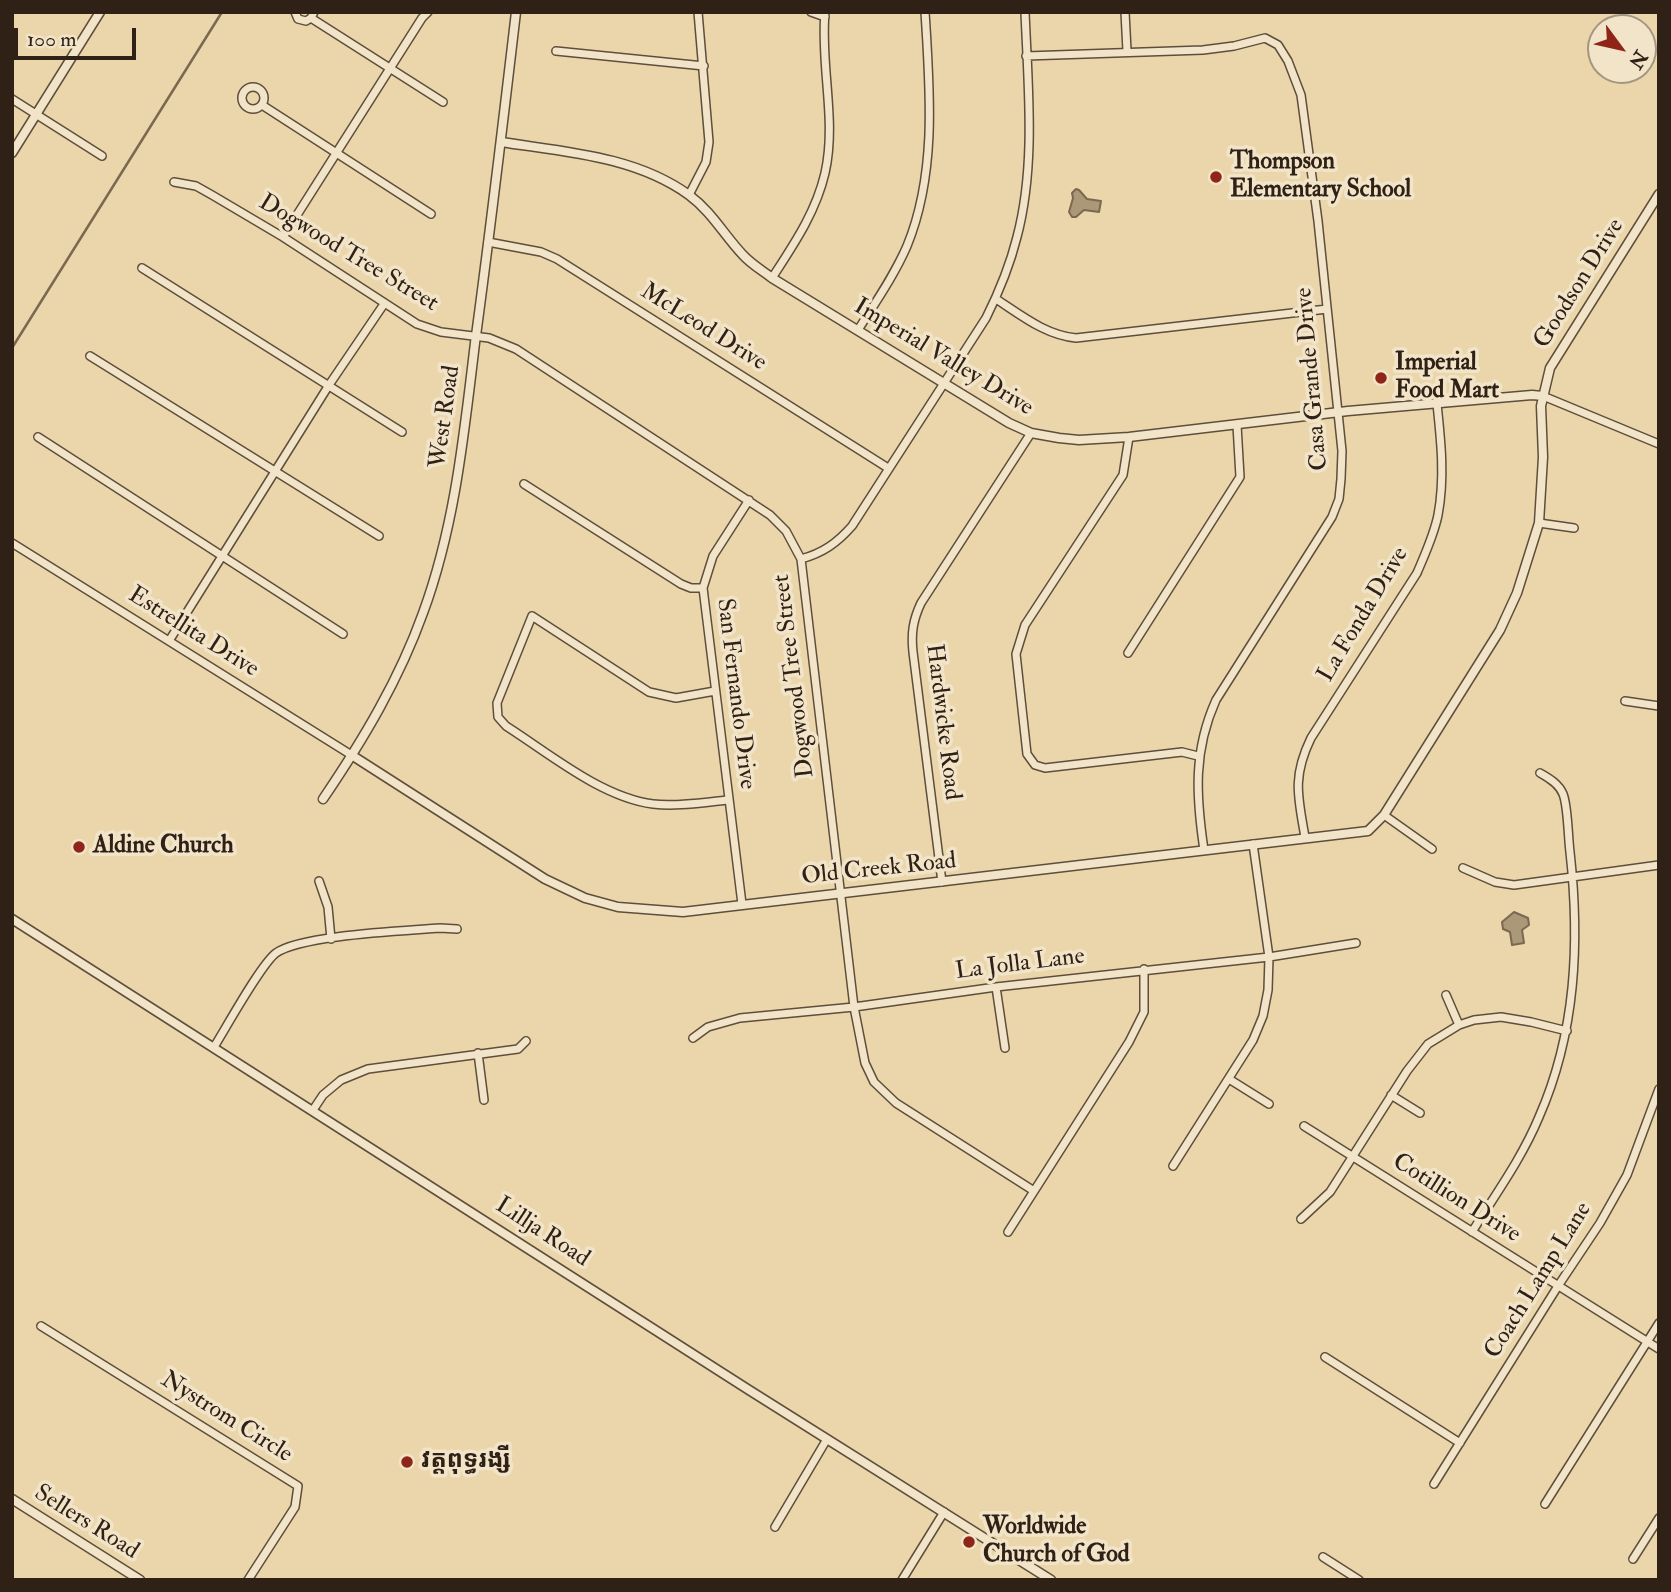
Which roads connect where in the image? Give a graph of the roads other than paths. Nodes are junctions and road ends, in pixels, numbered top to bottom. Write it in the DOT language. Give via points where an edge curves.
graph roads {
  1 [pos="100,12"];
  2 [pos="295,12"];
  3 [pos="428,12"];
  4 [pos="516,12"];
  5 [pos="698,12"];
  6 [pos="811,12"];
  7 [pos="925,12"];
  8 [pos="1025,12"];
  9 [pos="1125,12"];
  10 [pos="825,14"];
  11 [pos="312,15"];
  12 [pos="556,51"];
  13 [pos="1127,51"];
  14 [pos="1026,56"];
  15 [pos="704,66"];
  16 [pos="389,68"];
  17 [pos="12,99"];
  18 [pos="443,102"];
  19 [pos="262,105"];
  20 [pos="36,114"];
  21 [pos="501,142"];
  22 [pos="12,153"];
  23 [pos="336,153"];
  24 [pos="103,156"];
  25 [pos="174,183"];
  26 [pos="1659,194"];
  27 [pos="689,195"];
  28 [pos="431,214"];
  29 [pos="283,237"];
  30 [pos="488,242"];
  31 [pos="142,268"];
  32 [pos="772,278"];
  33 [pos="996,299"];
  34 [pos="384,304"];
  35 [pos="1327,309"];
  36 [pos="858,330"];
  37 [pos="476,337"];
  38 [pos="90,356"];
  39 [pos="944,384"];
  40 [pos="329,385"];
  41 [pos="1543,396"];
  42 [pos="1437,404"];
  43 [pos="1338,412"];
  44 [pos="1237,425"];
  45 [pos="402,432"];
  46 [pos="1031,433"];
  47 [pos="38,437"];
  48 [pos="1129,437"];
  49 [pos="1659,444"];
  50 [pos="888,468"];
  51 [pos="276,471"];
  52 [pos="524,484"];
  53 [pos="749,500"];
  54 [pos="1539,523"];
  55 [pos="1574,528"];
  56 [pos="379,536"];
  57 [pos="12,543"];
  58 [pos="222,555"];
  59 [pos="801,559"];
  60 [pos="703,588"];
  61 [pos="343,634"];
  62 [pos="169,641"];
  63 [pos="1128,653"];
  64 [pos="715,691"];
  65 [pos="1625,701"];
  66 [pos="1659,706"];
  67 [pos="353,756"];
  68 [pos="1198,756"];
  69 [pos="1540,774"];
  70 [pos="323,799"];
  71 [pos="729,800"];
  72 [pos="1384,815"];
  73 [pos="1304,837"];
  74 [pos="1254,844"];
  75 [pos="1432,849"];
  76 [pos="1204,850"];
  77 [pos="1659,865"];
  78 [pos="1463,868"];
  79 [pos="1572,875"];
  80 [pos="318,881"];
  81 [pos="942,882"];
  82 [pos="841,893"];
  83 [pos="742,904"];
  84 [pos="12,919"];
  85 [pos="457,929"];
  86 [pos="331,939"];
  87 [pos="1356,943"];
  88 [pos="1269,957"];
  89 [pos="1144,969"];
  90 [pos="996,987"];
  91 [pos="1446,995"];
  92 [pos="854,1007"];
  93 [pos="1459,1025"];
  94 [pos="1567,1031"];
  95 [pos="693,1038"];
  96 [pos="526,1041"];
  97 [pos="214,1047"];
  98 [pos="1005,1048"];
  99 [pos="478,1053"];
  100 [pos="1229,1079"];
  101 [pos="1659,1089"];
  102 [pos="1391,1095"];
  103 [pos="484,1100"];
  104 [pos="1269,1104"];
  105 [pos="1657,1105"];
  106 [pos="313,1110"];
  107 [pos="1420,1113"];
  108 [pos="1304,1126"];
  109 [pos="1352,1157"];
  110 [pos="1173,1166"];
  111 [pos="1034,1191"];
  112 [pos="1301,1219"];
  113 [pos="1472,1232"];
  114 [pos="1008,1233"];
  115 [pos="1558,1286"];
  116 [pos="1659,1322"];
  117 [pos="41,1326"];
  118 [pos="1647,1342"];
  119 [pos="1659,1349"];
  120 [pos="1325,1357"];
  121 [pos="827,1439"];
  122 [pos="1460,1443"];
  123 [pos="1434,1484"];
  124 [pos="12,1499"];
  125 [pos="1545,1504"];
  126 [pos="944,1512"];
  127 [pos="1659,1518"];
  128 [pos="775,1527"];
  129 [pos="1323,1557"];
  130 [pos="1633,1559"];
  131 [pos="140,1580"];
  132 [pos="248,1580"];
  133 [pos="902,1580"];
  134 [pos="1052,1580"];
  135 [pos="1359,1580"];
  1 -- 20 [label="street"];
  2 -- 11 [label="street" via="300,20"];
  3 -- 16 [label="street"];
  4 -- 21 [label="street, West Road"];
  5 -- 15 [label="street"];
  6 -- 10 [label="street"];
  7 -- 36 [label="street" via="929,83 925,184 907,247"];
  8 -- 14 [label="street"];
  9 -- 13 [label="street"];
  10 -- 32 [label="street" via="825,171 807,223"];
  11 -- 16 [label="street"];
  12 -- 15 [label="street"];
  13 -- 14 [label="street, Casa Grande Drive"];
  13 -- 35 [label="street, Casa Grande Drive" via="1203,50 1265,38 1278,45 1301,95"];
  14 -- 33 [label="street" via="1027,176 1018,236"];
  15 -- 27 [label="street" via="709,142 706,162"];
  16 -- 18 [label="street"];
  16 -- 23 [label="street"];
  17 -- 20 [label="street"];
  19 -- 23 [label="street"];
  20 -- 22 [label="street"];
  20 -- 24 [label="street"];
  21 -- 27 [label="street, Imperial Valley Drive" via="623,163"];
  21 -- 30 [label="street, West Road"];
  23 -- 28 [label="street"];
  23 -- 29 [label="street"];
  25 -- 29 [label="street, Dogwood Tree Street" via="197,186"];
  26 -- 41 [label="street, Goodson Drive" via="1559,352"];
  27 -- 32 [label="street, Imperial Valley Drive" via="743,256"];
  29 -- 34 [label="street, Dogwood Tree Street"];
  30 -- 37 [label="street, West Road"];
  30 -- 50 [label="street, McLeod Drive" via="557,259"];
  31 -- 40 [label="street"];
  32 -- 36 [label="street, Imperial Valley Drive"];
  33 -- 35 [label="street" via="1044,330 1076,338"];
  33 -- 39 [label="street"];
  34 -- 37 [label="street, Dogwood Tree Street" via="417,324"];
  34 -- 40 [label="street"];
  35 -- 43 [label="street, Casa Grande Drive"];
  36 -- 39 [label="street, Imperial Valley Drive"];
  37 -- 53 [label="street, Dogwood Tree Street" via="516,349"];
  37 -- 67 [label="street, West Road" via="456,492 430,594 407,654"];
  38 -- 51 [label="street"];
  39 -- 46 [label="street, Imperial Valley Drive"];
  39 -- 50 [label="street"];
  40 -- 45 [label="street"];
  40 -- 51 [label="street"];
  41 -- 42 [label="street, Imperial Valley Drive"];
  41 -- 49 [label="street, Imperial Valley Drive"];
  41 -- 54 [label="street, Goodson Drive"];
  42 -- 43 [label="street, Imperial Valley Drive"];
  42 -- 73 [label="street, La Fonda Drive" via="1443,463 1429,545 1417,573 1302,756 1296,786"];
  43 -- 44 [label="street, Imperial Valley Drive"];
  43 -- 68 [label="street, Casa Grande Drive" via="1341,480 1332,517 1216,700"];
  44 -- 48 [label="street, Imperial Valley Drive"];
  44 -- 63 [label="street" via="1240,477"];
  46 -- 48 [label="street, Imperial Valley Drive" via="1079,440"];
  46 -- 81 [label="street, Hardwicke Road" via="914,619 911,635"];
  47 -- 58 [label="street"];
  48 -- 68 [label="street" via="1123,475 1018,641 1027,754 1035,765 1045,768 1182,752"];
  50 -- 59 [label="street" via="839,541"];
  51 -- 56 [label="street"];
  51 -- 58 [label="street"];
  52 -- 60 [label="street" via="681,584"];
  53 -- 59 [label="street, Dogwood Tree Street" via="786,531"];
  53 -- 60 [label="street, San Fernando Drive" via="713,556"];
  54 -- 55 [label="street"];
  54 -- 72 [label="street, Goodson Drive" via="1500,630"];
  57 -- 62 [label="street, Estrellita Drive"];
  58 -- 61 [label="street"];
  58 -- 62 [label="street"];
  59 -- 82 [label="street, Dogwood Tree Street"];
  60 -- 64 [label="street, San Fernando Drive"];
  62 -- 67 [label="street, Estrellita Drive"];
  64 -- 71 [label="street, San Fernando Drive"];
  64 -- 71 [label="street" via="676,698 649,692 532,616 497,703 498,717 609,792 656,804"];
  65 -- 66 [label="street"];
  67 -- 70 [label="street, West Road"];
  67 -- 83 [label="street, Old Creek Road" via="545,879 585,898 618,907 683,912"];
  68 -- 76 [label="street, Casa Grande Drive" via="1197,801"];
  69 -- 79 [label="street" via="1552,779 1563,793"];
  71 -- 83 [label="street, San Fernando Drive"];
  72 -- 73 [label="street, Old Creek Road" via="1368,831"];
  72 -- 75 [label="street"];
  73 -- 74 [label="street, Old Creek Road"];
  74 -- 76 [label="street, Old Creek Road"];
  74 -- 88 [label="street"];
  76 -- 81 [label="street, Old Creek Road"];
  77 -- 79 [label="street"];
  78 -- 79 [label="street" via="1514,885"];
  79 -- 94 [label="street" via="1575,963"];
  80 -- 86 [label="street" via="328,907"];
  81 -- 82 [label="street, Old Creek Road"];
  82 -- 83 [label="street, Old Creek Road"];
  82 -- 92 [label="street, Dogwood Tree Street"];
  84 -- 97 [label="street, Lillja Road"];
  85 -- 86 [label="street"];
  86 -- 97 [label="street" via="294,944 275,953"];
  87 -- 88 [label="street, La Jolla Lane"];
  88 -- 89 [label="street, La Jolla Lane"];
  88 -- 100 [label="street" via="1263,1016"];
  89 -- 90 [label="street, La Jolla Lane"];
  89 -- 111 [label="street" via="1144,1012"];
  90 -- 92 [label="street, La Jolla Lane"];
  90 -- 98 [label="street"];
  91 -- 93 [label="street"];
  92 -- 95 [label="street, La Jolla Lane" via="726,1021"];
  92 -- 111 [label="street, Dogwood Tree Street" via="865,1063 874,1082 896,1104"];
  93 -- 94 [label="street" via="1501,1017"];
  93 -- 102 [label="street" via="1428,1044"];
  94 -- 113 [label="street" via="1539,1117"];
  96 -- 99 [label="street" via="518,1049"];
  97 -- 106 [label="street, Lillja Road"];
  99 -- 103 [label="street"];
  99 -- 106 [label="street" via="358,1072 328,1090"];
  100 -- 104 [label="street"];
  100 -- 110 [label="street"];
  101 -- 105 [label="street, Coach Lamp Lane"];
  102 -- 107 [label="street"];
  102 -- 109 [label="street"];
  105 -- 115 [label="street, Coach Lamp Lane" via="1627,1175"];
  106 -- 121 [label="street, Lillja Road"];
  108 -- 109 [label="street, Cotillion Drive"];
  109 -- 112 [label="street" via="1330,1192"];
  109 -- 113 [label="street, Cotillion Drive"];
  111 -- 114 [label="street"];
  113 -- 115 [label="street, Cotillion Drive"];
  115 -- 118 [label="street, Cotillion Drive"];
  115 -- 122 [label="street, Coach Lamp Lane"];
  116 -- 118 [label="street"];
  117 -- 132 [label="street, Nystrom Circle" via="298,1486 295,1507"];
  118 -- 119 [label="street, Cotillion Drive"];
  118 -- 125 [label="street"];
  120 -- 122 [label="street"];
  121 -- 126 [label="street, Lillja Road"];
  121 -- 128 [label="street"];
  122 -- 123 [label="street, Coach Lamp Lane"];
  124 -- 131 [label="street, Sellers Road"];
  126 -- 133 [label="street"];
  126 -- 134 [label="street, Lillja Road"];
  127 -- 130 [label="street"];
  129 -- 135 [label="street"];
}
